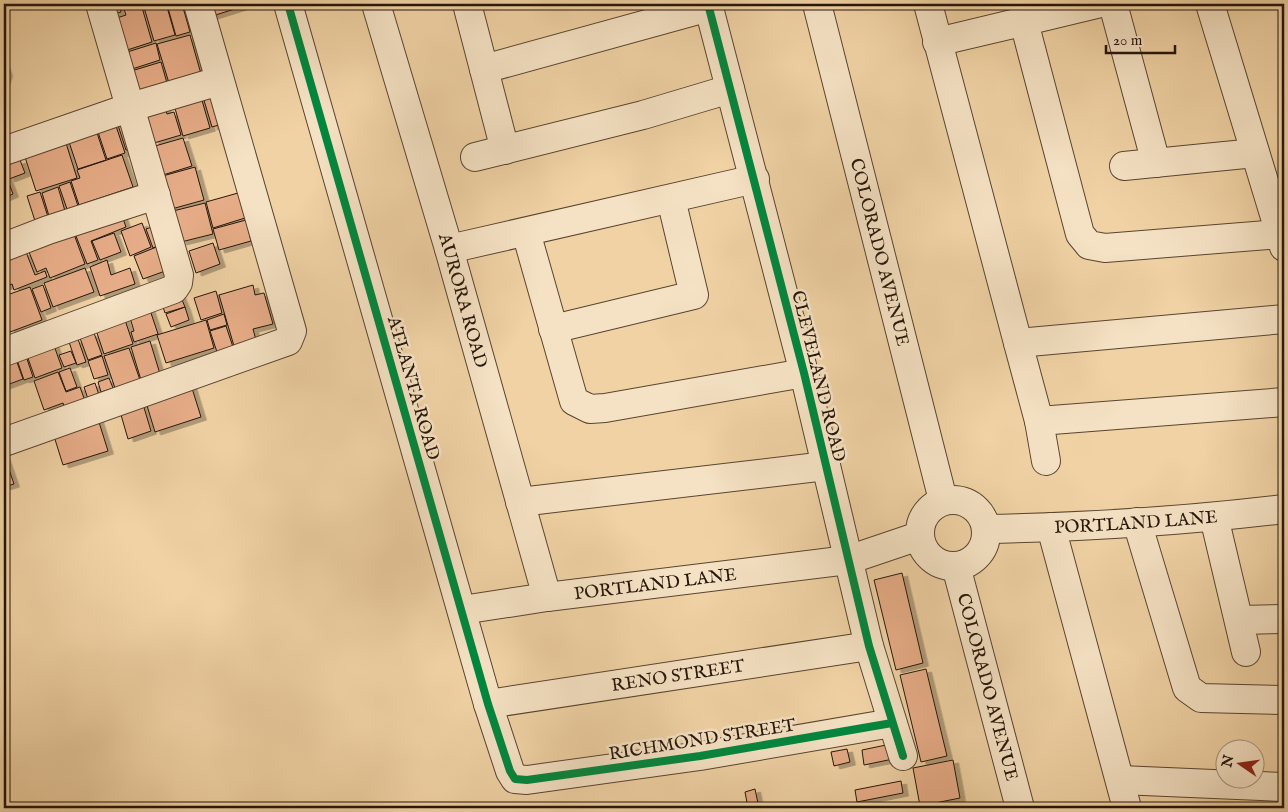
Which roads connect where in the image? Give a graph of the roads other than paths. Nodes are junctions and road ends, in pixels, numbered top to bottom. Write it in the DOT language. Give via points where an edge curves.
graph roads {
  1 [pos="100,4"];
  2 [pos="198,4"];
  3 [pos="288,4"];
  4 [pos="376,4"];
  5 [pos="467,4"];
  6 [pos="817,4"];
  7 [pos="928,4"];
  8 [pos="1097,4"];
  9 [pos="1113,4"];
  10 [pos="1210,4"];
  11 [pos="709,5"];
  12 [pos="1024,22"];
  13 [pos="937,42"];
  14 [pos="484,69"];
  15 [pos="219,82"];
  16 [pos="730,89"];
  17 [pos="131,107"];
  18 [pos="505,150"];
  19 [pos="4,151"];
  20 [pos="1255,153"];
  21 [pos="475,157"];
  22 [pos="1156,163"];
  23 [pos="1124,166"];
  24 [pos="755,179"];
  25 [pos="156,195"];
  26 [pos="671,199"];
  27 [pos="526,232"];
  28 [pos="1282,241"];
  29 [pos="4,246"];
  30 [pos="449,249"];
  31 [pos="1284,319"];
  32 [pos="553,329"];
  33 [pos="1018,343"];
  34 [pos="4,352"];
  35 [pos="804,373"];
  36 [pos="1284,402"];
  37 [pos="1039,421"];
  38 [pos="4,442"];
  39 [pos="1046,462"];
  40 [pos="826,466"];
  41 [pos="943,500"];
  42 [pos="520,502"];
  43 [pos="1284,509"];
  44 [pos="1214,517"];
  45 [pos="1137,522"];
  46 [pos="1051,527"];
  47 [pos="986,529"];
  48 [pos="919,536"];
  49 [pos="848,560"];
  50 [pos="956,566"];
  51 [pos="547,597"];
  52 [pos="462,610"];
  53 [pos="1284,619"];
  54 [pos="1239,620"];
  55 [pos="869,646"];
  56 [pos="1246,652"];
  57 [pos="1284,700"];
  58 [pos="488,704"];
  59 [pos="892,723"];
  60 [pos="903,756"];
  61 [pos="515,779"];
  62 [pos="1120,780"];
  63 [pos="1284,786"];
  64 [pos="1020,808"];
  65 [pos="1127,808"];
  1 -- 17 [label="street"];
  2 -- 15 [label="street"];
  3 -- 52 [label="street, ATLANTA ROAD"];
  4 -- 30 [label="street, AURORA ROAD"];
  5 -- 14 [label="street"];
  6 -- 41 [label="street, COLORADO AVENUE"];
  7 -- 13 [label="street"];
  8 -- 12 [label="street"];
  9 -- 22 [label="street"];
  10 -- 20 [label="street"];
  11 -- 14 [label="street"];
  11 -- 16 [label="street, CLEVELAND ROAD"];
  12 -- 13 [label="street"];
  12 -- 28 [label="street" via="1080,234 1089,245 1105,248"];
  13 -- 33 [label="street"];
  14 -- 18 [label="street"];
  15 -- 17 [label="street"];
  15 -- 38 [label="street" via="292,331 291,337 288,341"];
  16 -- 18 [label="street"];
  16 -- 24 [label="street, CLEVELAND ROAD"];
  17 -- 19 [label="street"];
  17 -- 25 [label="street"];
  18 -- 21 [label="street"];
  20 -- 22 [label="street"];
  20 -- 28 [label="street"];
  22 -- 23 [label="street"];
  24 -- 26 [label="street"];
  24 -- 35 [label="street, CLEVELAND ROAD"];
  25 -- 29 [label="street"];
  25 -- 34 [label="street" via="179,275 174,289"];
  26 -- 27 [label="street"];
  26 -- 32 [label="street" via="694,295"];
  27 -- 30 [label="street"];
  27 -- 32 [label="street"];
  30 -- 42 [label="street, AURORA ROAD"];
  31 -- 33 [label="street"];
  32 -- 35 [label="street" via="574,401 590,409"];
  33 -- 37 [label="street"];
  35 -- 40 [label="street, CLEVELAND ROAD"];
  36 -- 37 [label="street"];
  37 -- 39 [label="street"];
  40 -- 42 [label="street"];
  40 -- 49 [label="street, CLEVELAND ROAD"];
  41 -- 47 [label="street" via="962,500 978,511"];
  41 -- 48 [label="street" via="925,514"];
  42 -- 51 [label="street, AURORA ROAD"];
  43 -- 44 [label="street, PORTLAND LANE"];
  44 -- 45 [label="street, PORTLAND LANE"];
  44 -- 54 [label="street"];
  45 -- 46 [label="street, PORTLAND LANE"];
  45 -- 57 [label="street" via="1187,688 1201,698"];
  46 -- 47 [label="street, PORTLAND LANE"];
  46 -- 62 [label="street"];
  47 -- 50 [label="street" via="983,546 973,560"];
  48 -- 49 [label="street, PORTLAND LANE"];
  48 -- 50 [label="street" via="926,553 939,563"];
  49 -- 51 [label="street, PORTLAND LANE"];
  49 -- 55 [label="street, CLEVELAND ROAD"];
  50 -- 64 [label="street, COLORADO AVENUE"];
  51 -- 52 [label="street, PORTLAND LANE"];
  52 -- 58 [label="street, ATLANTA ROAD"];
  53 -- 54 [label="street"];
  54 -- 56 [label="street"];
  55 -- 58 [label="street, RENO STREET"];
  55 -- 59 [label="street, CLEVELAND ROAD"];
  58 -- 61 [label="street, ATLANTA ROAD"];
  59 -- 60 [label="street, CLEVELAND ROAD"];
  59 -- 61 [label="street, RICHMOND STREET" via="700,756"];
  62 -- 63 [label="street"];
  62 -- 65 [label="street"];
}
